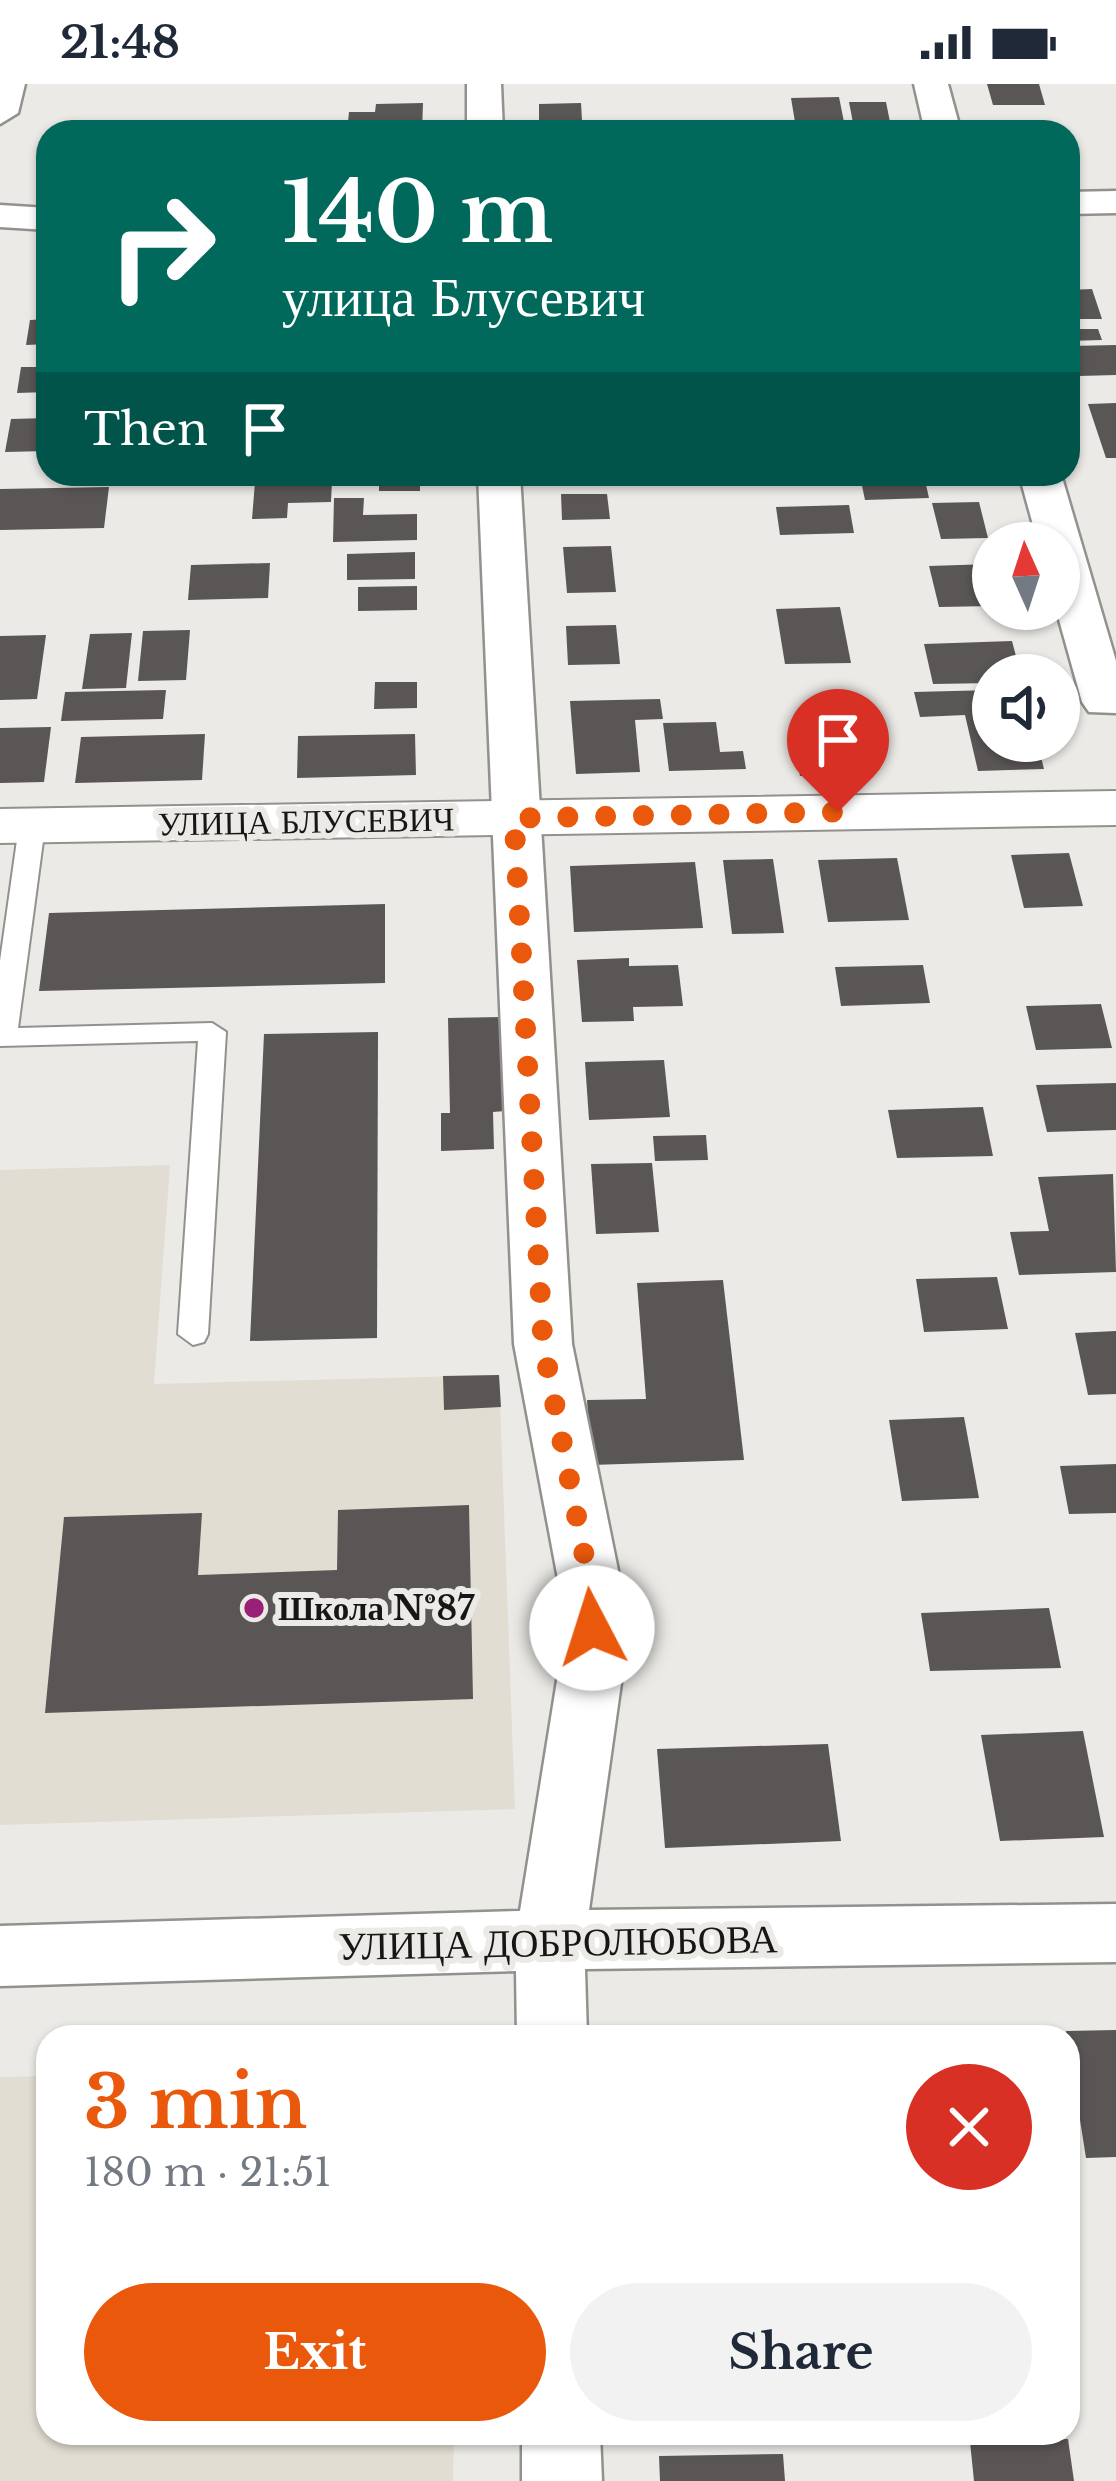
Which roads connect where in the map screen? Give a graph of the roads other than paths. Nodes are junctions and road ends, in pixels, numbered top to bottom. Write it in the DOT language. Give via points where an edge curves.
graph roads {
  1 [pos="8,84"];
  2 [pos="484,84"];
  3 [pos="931,84"];
  4 [pos="0,113"];
  5 [pos="485,120"];
  6 [pos="941,120"];
  7 [pos="1116,202"];
  8 [pos="1080,203"];
  9 [pos="0,216"];
  10 [pos="36,218"];
  11 [pos="500,486"];
  12 [pos="1043,486"];
  13 [pos="1105,702"];
  14 [pos="1116,808"];
  15 [pos="514,818"];
  16 [pos="16,826"];
  17 [pos="1,1037"];
  18 [pos="193,1334"];
  19 [pos="1116,1933"];
  20 [pos="550,1940"];
  21 [pos="0,1956"];
  22 [pos="552,2025"];
  23 [pos="561,2445"];
  24 [pos="562,2481"];
  1 -- 4 [label="street"];
  2 -- 5 [label="street"];
  3 -- 6 [label="street"];
  7 -- 8 [label="street"];
  9 -- 10 [label="street"];
  11 -- 15 [label="street"];
  12 -- 13 [label="street"];
  14 -- 15 [label="main road, УЛИЦА БЛУСЕВИЧ"];
  15 -- 16 [label="main road, УЛИЦА БЛУСЕВИЧ"];
  15 -- 20 [label="street" via="543,1344 592,1595 592,1662"];
  16 -- 17 [label="lane"];
  17 -- 18 [label="lane" via="212,1031"];
  19 -- 20 [label="street, УЛИЦА ДОБРОЛЮБОВА"];
  20 -- 21 [label="street, УЛИЦА ДОБРОЛЮБОВА"];
  20 -- 22 [label="street"];
  23 -- 24 [label="street"];
}
